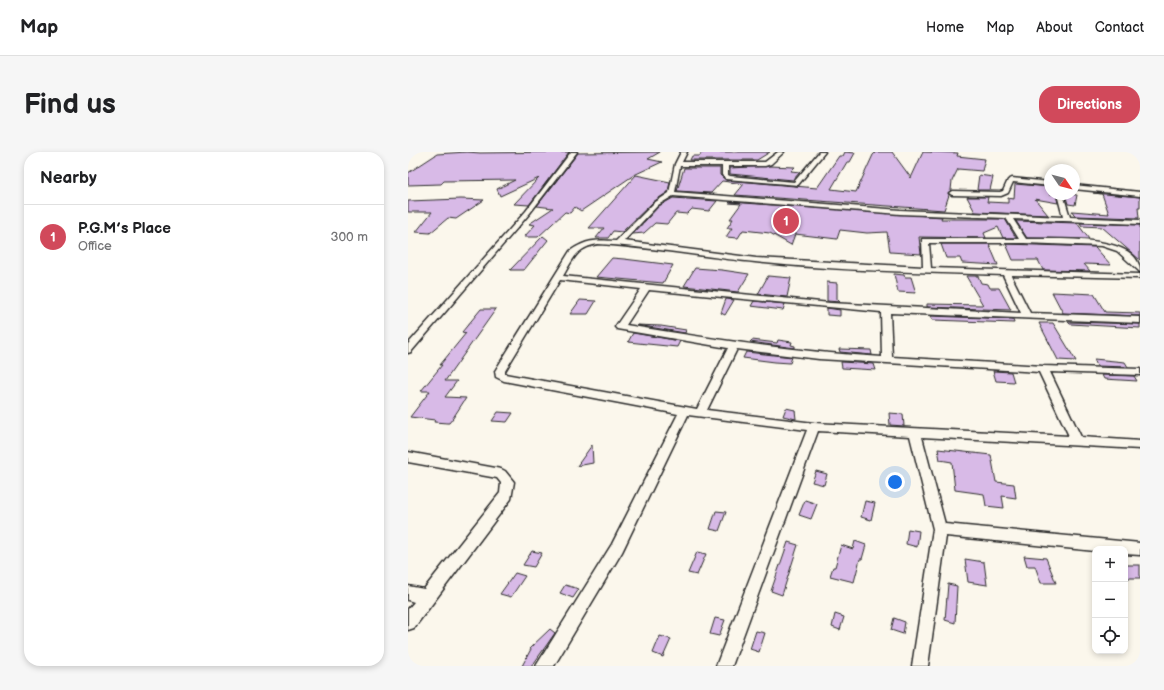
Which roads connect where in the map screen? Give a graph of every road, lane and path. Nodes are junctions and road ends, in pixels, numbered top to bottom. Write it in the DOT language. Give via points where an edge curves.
graph roads {
  1 [pos="574,152"];
  2 [pos="684,152"];
  3 [pos="781,152"];
  4 [pos="822,152"];
  5 [pos="678,164"];
  6 [pos="725,164"];
  7 [pos="1044,183"];
  8 [pos="1080,187"];
  9 [pos="952,193"];
  10 [pos="672,194"];
  11 [pos="1140,194"];
  12 [pos="1062,200"];
  13 [pos="1008,216"];
  14 [pos="1067,218"];
  15 [pos="1140,222"];
  16 [pos="1024,241"];
  17 [pos="619,242"];
  18 [pos="1140,270"];
  19 [pos="927,271"];
  20 [pos="1006,272"];
  21 [pos="1140,276"];
  22 [pos="560,278"];
  23 [pos="646,288"];
  24 [pos="885,310"];
  25 [pos="1026,314"];
  26 [pos="1140,320"];
  27 [pos="734,346"];
  28 [pos="408,350"];
  29 [pos="887,359"];
  30 [pos="1043,369"];
  31 [pos="1140,372"];
  32 [pos="685,410"];
  33 [pos="700,412"];
  34 [pos="814,427"];
  35 [pos="914,433"];
  36 [pos="1077,441"];
  37 [pos="1140,445"];
  38 [pos="408,457"];
  39 [pos="940,529"];
  40 [pos="1140,549"];
  41 [pos="408,594"];
  42 [pos="428,597"];
  43 [pos="408,622"];
  44 [pos="544,666"];
  45 [pos="724,666"];
  46 [pos="920,666"];
  1 -- 28 [label="street" via="528,212"];
  2 -- 5 [label="street"];
  3 -- 6 [label="street" via="765,164"];
  4 -- 6 [label="street" via="796,184 728,178 725,175"];
  5 -- 6 [label="street"];
  5 -- 10 [label="street"];
  7 -- 9 [label="street" via="1012,180 1006,192 1001,194"];
  8 -- 11 [label="street"];
  10 -- 13 [label="street" via="900,212"];
  10 -- 17 [label="street" via="656,204"];
  12 -- 14 [label="street"];
  13 -- 14 [label="street"];
  13 -- 16 [label="street"];
  14 -- 15 [label="street"];
  16 -- 18 [label="street" via="1111,245 1124,251"];
  16 -- 19 [label="street" via="925,241"];
  17 -- 19 [label="street" via="768,262"];
  17 -- 22 [label="street" via="585,244 574,254"];
  19 -- 20 [label="street"];
  20 -- 21 [label="street"];
  20 -- 25 [label="street"];
  22 -- 23 [label="street"];
  22 -- 32 [label="street" via="500,371 500,375 504,378"];
  23 -- 24 [label="street"];
  23 -- 27 [label="street" via="620,327"];
  24 -- 25 [label="street"];
  24 -- 29 [label="street"];
  25 -- 26 [label="street"];
  27 -- 29 [label="street" via="819,356"];
  27 -- 33 [label="street"];
  29 -- 30 [label="street"];
  30 -- 31 [label="street"];
  30 -- 36 [label="street"];
  32 -- 33 [label="street"];
  32 -- 44 [label="street" via="617,548"];
  33 -- 34 [label="street"];
  34 -- 35 [label="street"];
  34 -- 45 [label="street"];
  35 -- 36 [label="street"];
  35 -- 39 [label="street"];
  36 -- 37 [label="street"];
  38 -- 42 [label="street" via="501,474 508,482 506,495"];
  39 -- 40 [label="street"];
  39 -- 46 [label="street"];
  41 -- 42 [label="street"];
  42 -- 43 [label="street"];
}
